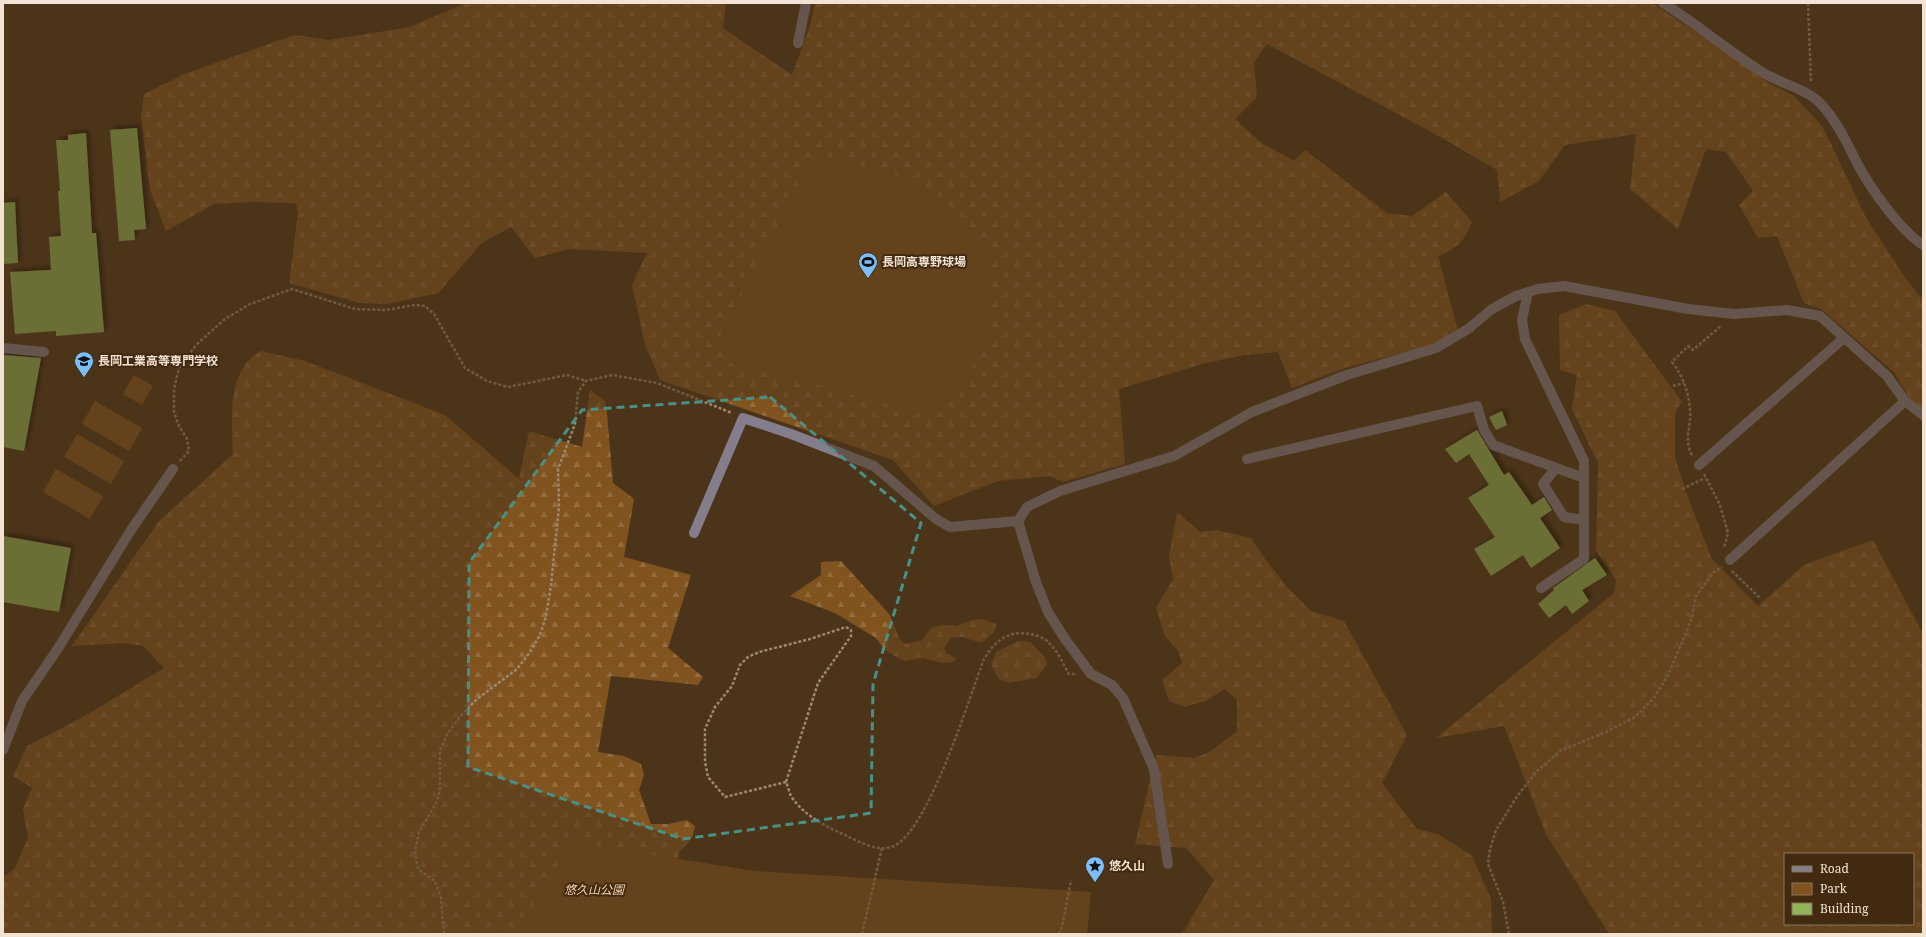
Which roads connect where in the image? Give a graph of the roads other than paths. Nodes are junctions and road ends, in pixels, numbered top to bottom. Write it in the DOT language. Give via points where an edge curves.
graph roads {
  1 [pos="806,3"];
  2 [pos="1663,3"];
  3 [pos="798,43"];
  4 [pos="1923,245"];
  5 [pos="1528,292"];
  6 [pos="1844,338"];
  7 [pos="3,348"];
  8 [pos="44,352"];
  9 [pos="1905,401"];
  10 [pos="1923,415"];
  11 [pos="1247,459"];
  12 [pos="1698,465"];
  13 [pos="1556,468"];
  14 [pos="173,469"];
  15 [pos="1584,478"];
  16 [pos="1584,520"];
  17 [pos="1018,521"];
  18 [pos="694,532"];
  19 [pos="1730,560"];
  20 [pos="1541,588"];
  21 [pos="3,750"];
  22 [pos="1168,864"];
  1 -- 3 [label="street"];
  2 -- 4 [label="street" via="1763,72 1812,96 1845,139 1858,165 1898,222"];
  5 -- 6 [label="street" via="1564,286 1688,309 1734,314 1787,310 1803,312 1820,316"];
  5 -- 15 [label="street" via="1522,320 1525,339 1584,461"];
  5 -- 17 [label="street" via="1492,310 1468,329 1436,348 1347,375 1252,412 1174,456 1060,491 1027,507"];
  6 -- 9 [label="street" via="1887,376"];
  6 -- 12 [label="street"];
  7 -- 8 [label="street"];
  9 -- 10 [label="street"];
  9 -- 19 [label="street"];
  11 -- 13 [label="street" via="1477,406 1484,430 1493,445"];
  13 -- 15 [label="street"];
  13 -- 16 [label="street" via="1542,484 1564,517"];
  14 -- 21 [label="street" via="22,701"];
  15 -- 16 [label="street"];
  16 -- 20 [label="street" via="1584,558"];
  17 -- 18 [label="street" via="950,527 936,519 874,466 743,418"];
  17 -- 22 [label="street" via="1036,582 1048,612 1064,639 1091,674 1112,685 1123,698 1154,769"];
}
